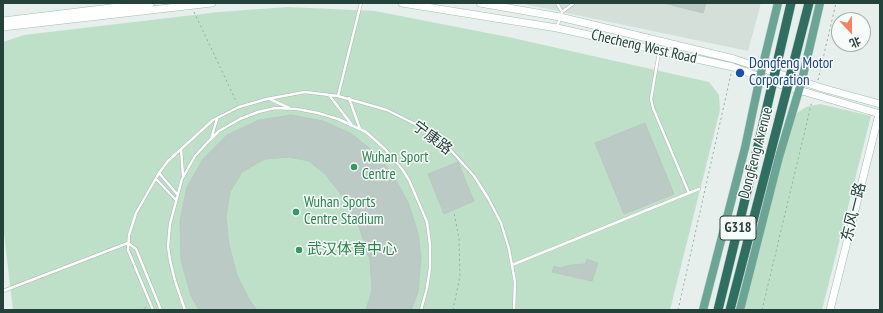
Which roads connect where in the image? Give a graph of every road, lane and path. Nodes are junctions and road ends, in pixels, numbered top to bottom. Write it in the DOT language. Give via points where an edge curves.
graph roads {
  1 [pos="151,3"];
  2 [pos="212,3"];
  3 [pos="361,3"];
  4 [pos="402,3"];
  5 [pos="480,3"];
  6 [pos="557,3"];
  7 [pos="574,3"];
  8 [pos="778,3"];
  9 [pos="792,3"];
  10 [pos="809,3"];
  11 [pos="820,3"];
  12 [pos="836,3"];
  13 [pos="191,5"];
  14 [pos="561,14"];
  15 [pos="3,20"];
  16 [pos="3,27"];
  17 [pos="557,28"];
  18 [pos="659,51"];
  19 [pos="732,67"];
  20 [pos="762,68"];
  21 [pos="760,76"];
  22 [pos="802,80"];
  23 [pos="817,85"];
  24 [pos="799,89"];
  25 [pos="814,94"];
  26 [pos="329,95"];
  27 [pos="338,96"];
  28 [pos="349,98"];
  29 [pos="270,99"];
  30 [pos="880,104"];
  31 [pos="239,107"];
  32 [pos="291,109"];
  33 [pos="880,114"];
  34 [pos="217,118"];
  35 [pos="353,126"];
  36 [pos="360,130"];
  37 [pos="210,139"];
  38 [pos="181,149"];
  39 [pos="159,173"];
  40 [pos="183,177"];
  41 [pos="156,178"];
  42 [pos="699,189"];
  43 [pos="689,193"];
  44 [pos="177,194"];
  45 [pos="176,200"];
  46 [pos="454,213"];
  47 [pos="128,243"];
  48 [pos="512,265"];
  49 [pos="3,291"];
  50 [pos="151,305"];
  51 [pos="140,310"];
  52 [pos="153,310"];
  53 [pos="161,310"];
  54 [pos="185,310"];
  55 [pos="421,310"];
  56 [pos="453,310"];
  57 [pos="514,310"];
  58 [pos="678,310"];
  59 [pos="703,310"];
  60 [pos="718,310"];
  61 [pos="730,310"];
  62 [pos="740,310"];
  63 [pos="762,310"];
  64 [pos="830,310"];
  1 -- 15 [label="main road"];
  2 -- 13 [label="main road"];
  3 -- 27 [label="lane"];
  4 -- 17 [label="main road, Checheng West Road"];
  5 -- 14 [label="main road, Checheng West Road"];
  6 -- 14 [label="lane"];
  7 -- 14 [label="lane"];
  8 -- 20 [label="main road"];
  9 -- 60 [label="highway, DongFeng Avenue / G318, bridge"];
  10 -- 61 [label="highway, DongFeng Avenue / G318, bridge"];
  11 -- 22 [label="main road"];
  12 -- 23 [label="path"];
  13 -- 16 [label="main road"];
  13 -- 31 [label="path"];
  14 -- 17 [label="lane"];
  14 -- 20 [label="main road, Checheng West Road"];
  17 -- 18 [label="main road, Checheng West Road"];
  18 -- 19 [label="main road, Checheng West Road"];
  18 -- 43 [label="lane" via="651,98 653,108"];
  19 -- 21 [label="main road, Checheng West Road"];
  19 -- 58 [label="path"];
  20 -- 21 [label="main road"];
  20 -- 22 [label="main road, Checheng West Road"];
  21 -- 24 [label="main road, Checheng West Road"];
  21 -- 59 [label="main road" via="745,148"];
  22 -- 23 [label="main road, Checheng West Road"];
  22 -- 24 [label="main road"];
  23 -- 30 [label="main road, Checheng West Road"];
  24 -- 25 [label="main road, Checheng West Road"];
  24 -- 62 [label="main road"];
  25 -- 33 [label="main road, Checheng West Road"];
  25 -- 63 [label="path"];
  26 -- 27 [label="lane, 宁康路"];
  26 -- 29 [label="lane, 宁康路" via="305,92"];
  26 -- 35 [label="lane"];
  27 -- 28 [label="lane, 宁康路"];
  28 -- 36 [label="lane"];
  28 -- 48 [label="lane, 宁康路" via="387,110 421,127 447,146 474,176 488,198 501,223"];
  29 -- 31 [label="lane, 宁康路"];
  29 -- 32 [label="lane"];
  31 -- 34 [label="lane, 宁康路"];
  32 -- 35 [label="lane" via="318,113"];
  32 -- 37 [label="lane" via="275,108 258,112 229,125"];
  33 -- 64 [label="main road, 东风一路"];
  34 -- 37 [label="lane"];
  34 -- 38 [label="lane, 宁康路"];
  35 -- 36 [label="lane"];
  36 -- 55 [label="lane" via="366,132 385,149 402,169 410,180 427,222 430,268"];
  37 -- 40 [label="lane" via="195,156"];
  38 -- 39 [label="lane, 宁康路"];
  38 -- 40 [label="lane"];
  39 -- 41 [label="lane, 宁康路"];
  39 -- 44 [label="lane"];
  40 -- 44 [label="lane"];
  41 -- 45 [label="lane"];
  41 -- 47 [label="lane, 宁康路" via="136,213"];
  42 -- 43 [label="lane"];
  43 -- 48 [label="lane"];
  44 -- 45 [label="lane"];
  45 -- 54 [label="lane" via="168,246 175,281"];
  46 -- 56 [label="path" via="459,238 460,276"];
  47 -- 49 [label="lane"];
  47 -- 50 [label="lane" via="128,250"];
  47 -- 53 [label="lane" via="136,249"];
  48 -- 57 [label="lane, 宁康路" via="515,282"];
  50 -- 51 [label="path"];
  50 -- 52 [label="lane"];
}
